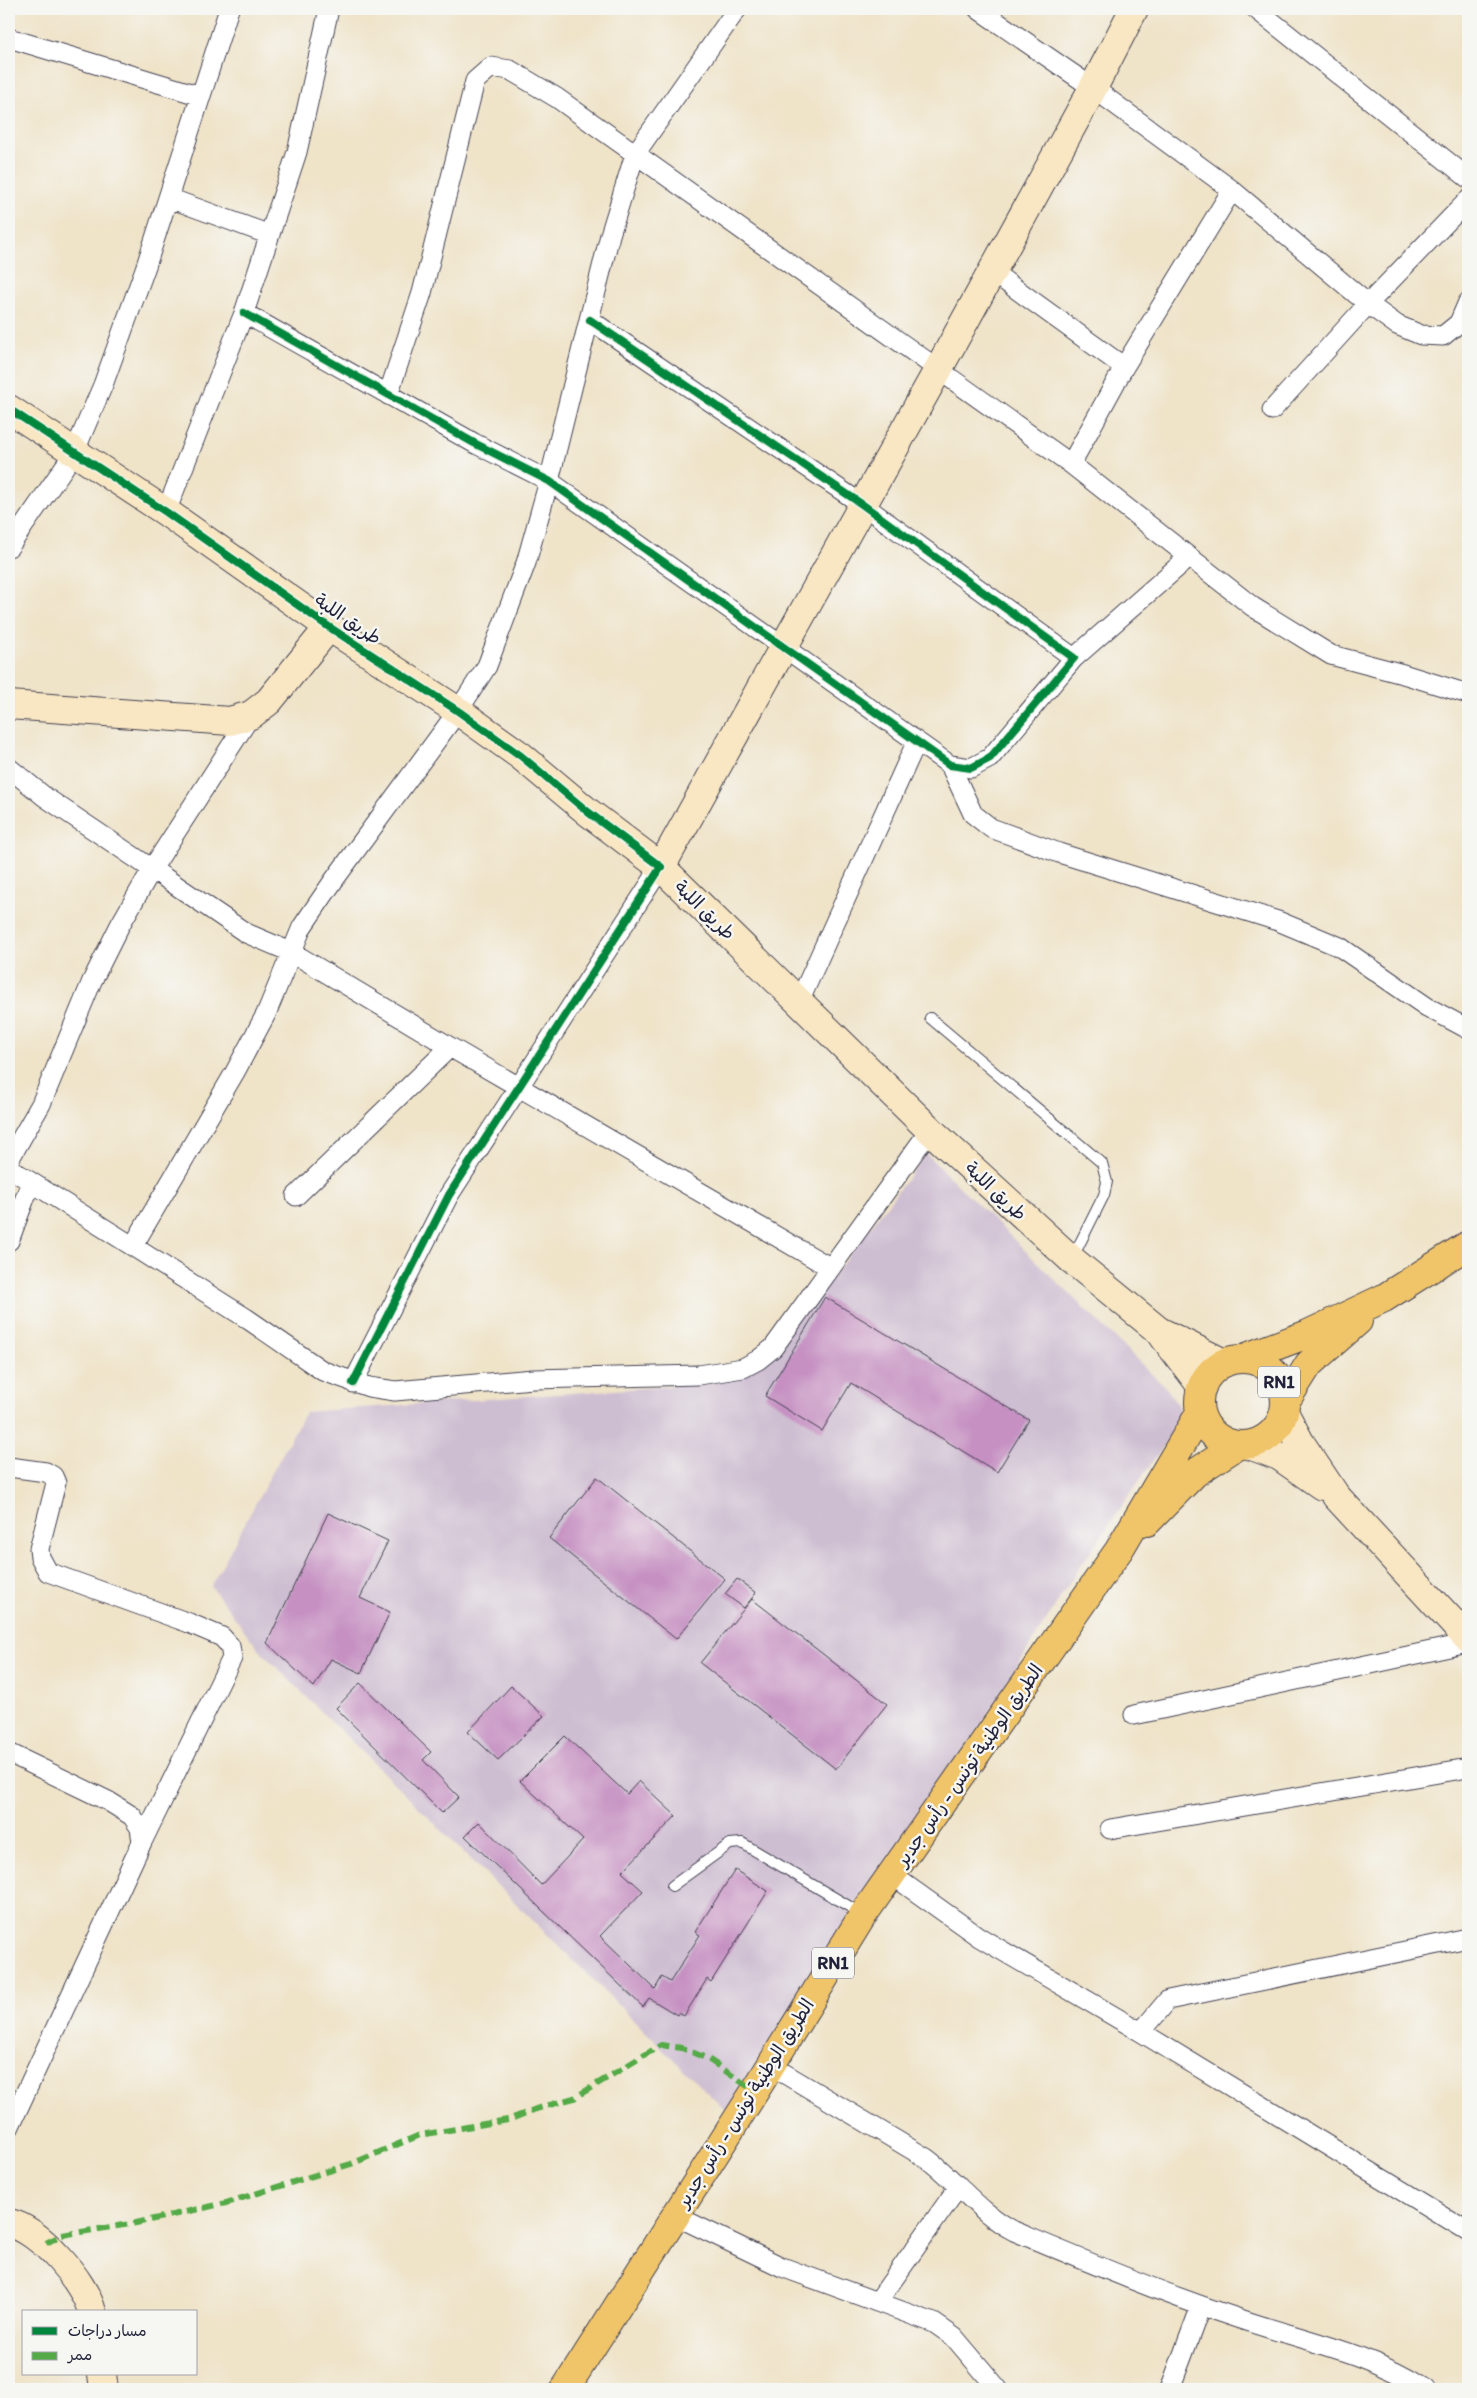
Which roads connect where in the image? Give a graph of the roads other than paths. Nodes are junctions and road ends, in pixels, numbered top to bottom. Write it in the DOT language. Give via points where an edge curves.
graph roads {
  1 [pos="229,9"];
  2 [pos="329,9"];
  3 [pos="737,9"];
  4 [pos="978,9"];
  5 [pos="1134,9"];
  6 [pos="1256,9"];
  7 [pos="9,38"];
  8 [pos="1093,88"];
  9 [pos="201,96"];
  10 [pos="635,154"];
  11 [pos="1468,178"];
  12 [pos="1232,190"];
  13 [pos="168,198"];
  14 [pos="1468,200"];
  15 [pos="270,235"];
  16 [pos="991,271"];
  17 [pos="1468,302"];
  18 [pos="1368,304"];
  19 [pos="244,314"];
  20 [pos="590,320"];
  21 [pos="1124,367"];
  22 [pos="939,368"];
  23 [pos="388,394"];
  24 [pos="9,409"];
  25 [pos="1272,410"];
  26 [pos="74,452"];
  27 [pos="1071,464"];
  28 [pos="549,480"];
  29 [pos="863,505"];
  30 [pos="166,512"];
  31 [pos="9,547"];
  32 [pos="1189,557"];
  33 [pos="329,626"];
  34 [pos="784,647"];
  35 [pos="1074,658"];
  36 [pos="1468,694"];
  37 [pos="9,705"];
  38 [pos="458,711"];
  39 [pos="250,715"];
  40 [pos="916,743"];
  41 [pos="950,765"];
  42 [pos="9,768"];
  43 [pos="661,867"];
  44 [pos="152,869"];
  45 [pos="293,953"];
  46 [pos="799,1002"];
  47 [pos="930,1018"];
  48 [pos="1468,1029"];
  49 [pos="450,1047"];
  50 [pos="520,1087"];
  51 [pos="930,1130"];
  52 [pos="9,1160"];
  53 [pos="9,1168"];
  54 [pos="31,1182"];
  55 [pos="296,1196"];
  56 [pos="9,1241"];
  57 [pos="1468,1245"];
  58 [pos="132,1246"];
  59 [pos="1072,1260"];
  60 [pos="831,1268"];
  61 [pos="1384,1298"];
  62 [pos="1159,1331"];
  63 [pos="1232,1361"];
  64 [pos="354,1383"];
  65 [pos="1201,1400"];
  66 [pos="1284,1407"];
  67 [pos="1244,1445"];
  68 [pos="9,1467"];
  69 [pos="1336,1496"];
  70 [pos="1119,1550"];
  71 [pos="1468,1639"];
  72 [pos="1468,1643"];
  73 [pos="1134,1715"];
  74 [pos="9,1753"];
  75 [pos="1468,1768"];
  76 [pos="1110,1829"];
  77 [pos="142,1842"];
  78 [pos="892,1876"];
  79 [pos="672,1886"];
  80 [pos="863,1915"];
  81 [pos="1468,1938"];
  82 [pos="1141,2032"];
  83 [pos="770,2065"];
  84 [pos="9,2128"];
  85 [pos="959,2186"];
  86 [pos="674,2215"];
  87 [pos="9,2222"];
  88 [pos="1468,2231"];
  89 [pos="878,2301"];
  90 [pos="1201,2306"];
  91 [pos="91,2310"];
  92 [pos="102,2376"];
  93 [pos="104,2389"];
  94 [pos="565,2389"];
  95 [pos="998,2389"];
  96 [pos="1170,2389"];
  97 [pos="1425,2389"];
  1 -- 9 [label="street"];
  2 -- 15 [label="street" via="297,152"];
  3 -- 10 [label="street"];
  4 -- 8 [label="street"];
  5 -- 8 [label="main road"];
  6 -- 11 [label="street"];
  7 -- 9 [label="street"];
  8 -- 12 [label="street"];
  8 -- 16 [label="main road"];
  9 -- 13 [label="street"];
  10 -- 20 [label="street" via="610,235"];
  10 -- 22 [label="street"];
  10 -- 23 [label="street" via="557,98 510,70 491,68 476,81 422,293"];
  12 -- 18 [label="street"];
  12 -- 21 [label="street"];
  13 -- 15 [label="street"];
  13 -- 26 [label="street" via="103,385"];
  14 -- 18 [label="street"];
  15 -- 19 [label="street"];
  16 -- 21 [label="street"];
  16 -- 22 [label="main road"];
  17 -- 18 [label="street" via="1459,323 1442,336 1421,335 1397,325"];
  18 -- 25 [label="street"];
  19 -- 23 [label="street"];
  19 -- 30 [label="street"];
  20 -- 28 [label="street"];
  20 -- 29 [label="street"];
  21 -- 27 [label="street"];
  22 -- 27 [label="street"];
  22 -- 29 [label="main road"];
  23 -- 28 [label="street" via="474,443"];
  24 -- 26 [label="main road, طريق اللبة"];
  26 -- 30 [label="main road, طريق اللبة"];
  26 -- 31 [label="street"];
  27 -- 32 [label="street"];
  28 -- 34 [label="street"];
  28 -- 38 [label="street" via="507,617 487,666"];
  29 -- 34 [label="main road"];
  29 -- 35 [label="street"];
  30 -- 33 [label="main road, طريق اللبة"];
  32 -- 35 [label="street"];
  32 -- 36 [label="street" via="1253,607 1331,656"];
  33 -- 38 [label="main road, طريق اللبة"];
  33 -- 39 [label="main road" via="269,700"];
  34 -- 40 [label="street"];
  34 -- 43 [label="main road"];
  35 -- 41 [label="street" via="990,758 971,768"];
  37 -- 39 [label="main road" via="230,721"];
  38 -- 43 [label="main road, طريق اللبة" via="521,756"];
  38 -- 45 [label="street" via="302,927"];
  39 -- 44 [label="street"];
  40 -- 41 [label="street"];
  40 -- 46 [label="street"];
  41 -- 48 [label="street" via="973,814 991,828 1058,854 1278,921 1340,947 1427,1007"];
  42 -- 44 [label="street" via="45,797"];
  43 -- 46 [label="main road, طريق اللبة"];
  43 -- 50 [label="street"];
  44 -- 45 [label="street" via="246,933"];
  44 -- 52 [label="street" via="92,981 41,1104"];
  45 -- 49 [label="street"];
  45 -- 58 [label="street" via="235,1072"];
  46 -- 51 [label="main road, طريق اللبة"];
  47 -- 59 [label="lane" via="1102,1163 1107,1182 1104,1196"];
  49 -- 50 [label="street"];
  49 -- 55 [label="street"];
  50 -- 60 [label="street"];
  50 -- 64 [label="street" via="449,1196"];
  51 -- 59 [label="main road, طريق اللبة"];
  51 -- 60 [label="street"];
  53 -- 54 [label="street"];
  54 -- 56 [label="street"];
  54 -- 58 [label="street"];
  57 -- 61 [label="main road, RN1"];
  58 -- 64 [label="street" via="323,1371"];
  59 -- 62 [label="main road, طريق اللبة"];
  60 -- 64 [label="street" via="773,1348 743,1368 698,1375 533,1378 395,1391"];
  61 -- 63 [label="main road, RN1" via="1308,1334"];
  61 -- 66 [label="main road, RN1" via="1309,1364"];
  62 -- 63 [label="main road, طريق اللبة"];
  62 -- 65 [label="main road, طريق اللبة"];
  63 -- 65 [label="main road, RN1" via="1215,1369"];
  63 -- 66 [label="main road, RN1" via="1254,1361 1267,1367 1283,1388"];
  65 -- 67 [label="main road" via="1204,1422 1218,1438"];
  65 -- 70 [label="main road, الطريق الوطنية تونس - رأس جدير / RN1"];
  66 -- 67 [label="main road, RN1" via="1279,1424 1271,1433 1261,1441"];
  66 -- 69 [label="main road" via="1300,1442"];
  67 -- 69 [label="main road" via="1279,1456"];
  67 -- 70 [label="main road, الطريق الوطنية تونس - رأس جدير / RN1" via="1195,1473"];
  68 -- 77 [label="street" via="46,1472 56,1483 39,1548 48,1572 189,1623 222,1637 230,1646 232,1658"];
  69 -- 71 [label="main road"];
  70 -- 78 [label="main road, الطريق الوطنية تونس - رأس جدير / RN1"];
  72 -- 73 [label="street"];
  74 -- 77 [label="street" via="132,1816 140,1828"];
  75 -- 76 [label="street"];
  77 -- 84 [label="street"];
  78 -- 80 [label="main road, الطريق الوطنية تونس - رأس جدير / RN1"];
  78 -- 82 [label="street" via="979,1937"];
  79 -- 80 [label="lane" via="730,1844 742,1843"];
  80 -- 83 [label="main road, الطريق الوطنية تونس - رأس جدير / RN1"];
  81 -- 82 [label="street" via="1168,2000"];
  82 -- 88 [label="street"];
  83 -- 85 [label="street" via="926,2158"];
  83 -- 86 [label="main road, الطريق الوطنية تونس - رأس جدير / RN1"];
  85 -- 89 [label="street"];
  85 -- 90 [label="street" via="996,2221 1014,2231"];
  86 -- 89 [label="street" via="782,2267"];
  86 -- 94 [label="main road, الطريق الوطنية تونس - رأس جدير / RN1"];
  87 -- 91 [label="main road" via="46,2243 65,2264"];
  89 -- 95 [label="street" via="934,2323 954,2337"];
  90 -- 96 [label="street"];
  90 -- 97 [label="street" via="1344,2350 1408,2378"];
  92 -- 93 [label="main road"];
}
